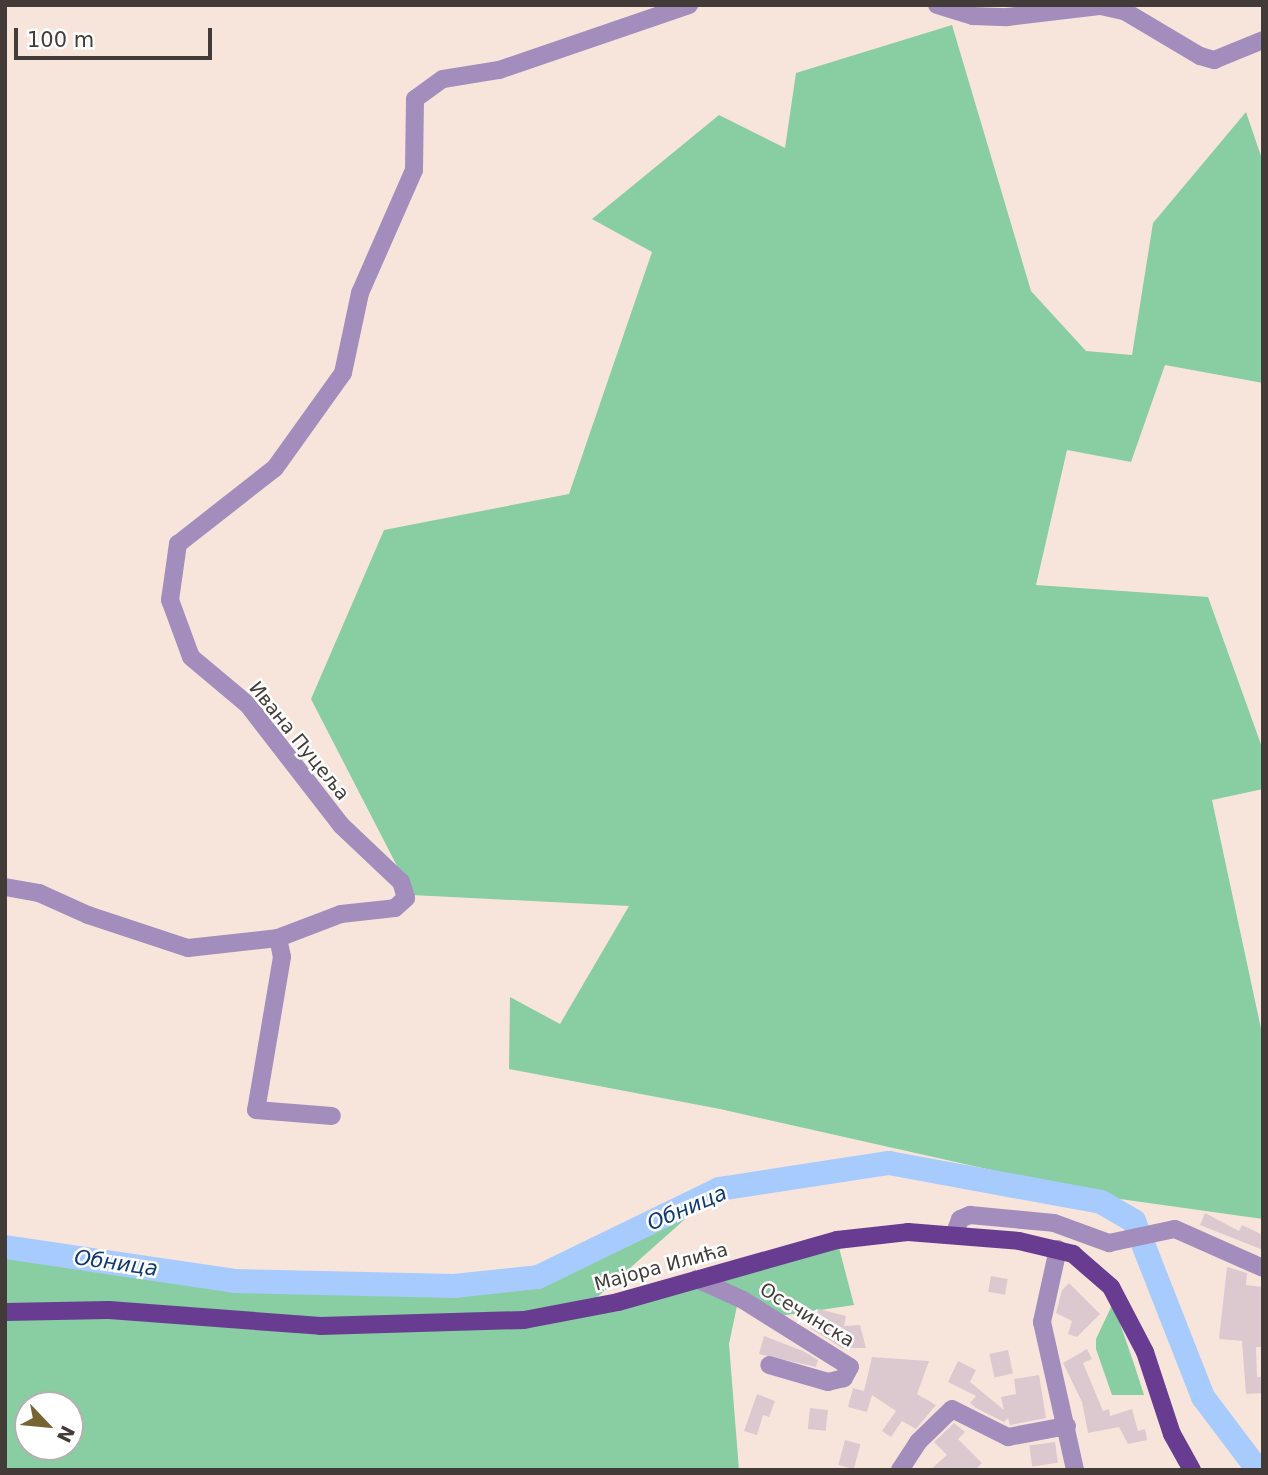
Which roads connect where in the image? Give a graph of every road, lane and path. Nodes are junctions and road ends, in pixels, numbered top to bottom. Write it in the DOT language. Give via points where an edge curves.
graph roads {
  1 [pos="689,5"];
  2 [pos="937,5"];
  3 [pos="1263,40"];
  4 [pos="7,887"];
  5 [pos="278,938"];
  6 [pos="332,1116"];
  7 [pos="954,1235"];
  8 [pos="1058,1249"];
  9 [pos="1263,1268"];
  10 [pos="697,1279"];
  11 [pos="5,1312"];
  12 [pos="769,1365"];
  13 [pos="1067,1426"];
  14 [pos="900,1470"];
  15 [pos="1075,1470"];
  16 [pos="1192,1470"];
  1 -- 5 [label="street, Ивана Пуцеља" via="499,70 443,79 415,99 414,170 360,293 343,373 275,468 178,544 170,600 191,657 247,704 341,825 401,882 406,898 395,908 341,914"];
  2 -- 3 [label="street" via="973,16 1007,17 1101,6 1126,12 1199,56 1214,60"];
  4 -- 5 [label="street, Ивана Пуцеља" via="39,893 88,915 188,948"];
  5 -- 6 [label="street" via="282,957 256,1110"];
  7 -- 8 [label="main road, Мајора Илића"];
  7 -- 9 [label="street" via="960,1219 970,1215 1042,1220 1102,1241 1119,1242 1168,1230 1193,1233"];
  7 -- 10 [label="main road, Мајора Илића" via="908,1232 837,1240"];
  8 -- 13 [label="street" via="1042,1322"];
  8 -- 16 [label="main road, Мајора Илића" via="1083,1260 1119,1298 1145,1352 1172,1434"];
  10 -- 11 [label="main road, Мајора Илића" via="573,1311 494,1321 320,1326 102,1309"];
  10 -- 12 [label="street, Осечинска" via="743,1300 850,1367 844,1378 831,1382"];
  13 -- 14 [label="street" via="1008,1437 952,1409 918,1442"];
  13 -- 15 [label="street"];
}
